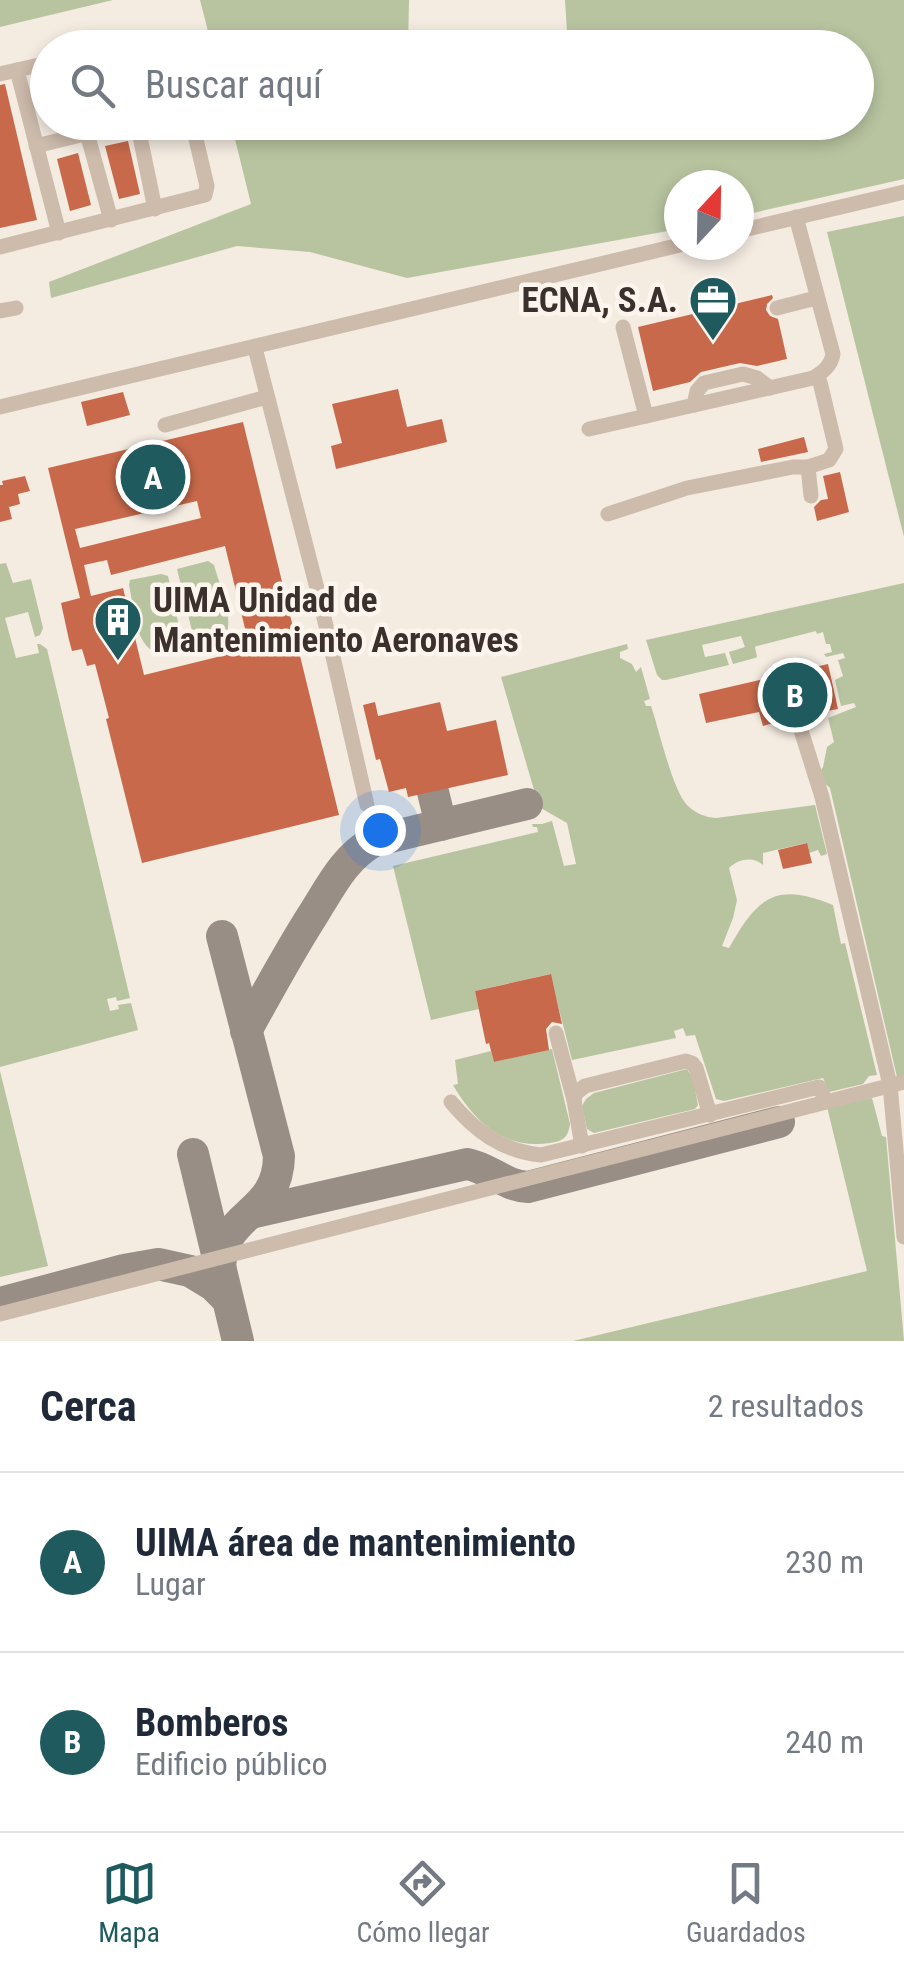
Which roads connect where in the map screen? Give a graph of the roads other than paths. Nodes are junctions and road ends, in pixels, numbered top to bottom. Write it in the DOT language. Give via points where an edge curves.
graph roads {
  1 [pos="30,67"];
  2 [pos="17,70"];
  3 [pos="0,74"];
  4 [pos="30,122"];
  5 [pos="34,140"];
  6 [pos="62,140"];
  7 [pos="90,140"];
  8 [pos="139,140"];
  9 [pos="196,140"];
  10 [pos="36,146"];
  11 [pos="904,192"];
  12 [pos="155,209"];
  13 [pos="796,218"];
  14 [pos="110,220"];
  15 [pos="754,228"];
  16 [pos="58,233"];
  17 [pos="0,247"];
  18 [pos="664,249"];
  19 [pos="816,298"];
  20 [pos="777,308"];
  21 [pos="624,327"];
  22 [pos="255,348"];
  23 [pos="819,377"];
  24 [pos="268,397"];
  25 [pos="0,407"];
  26 [pos="646,416"];
  27 [pos="166,426"];
  28 [pos="589,430"];
  29 [pos="808,468"];
  30 [pos="811,496"];
  31 [pos="608,514"];
  32 [pos="800,727"];
  33 [pos="366,805"];
  34 [pos="556,1033"];
  35 [pos="569,1079"];
  36 [pos="589,1084"];
  37 [pos="897,1084"];
  38 [pos="574,1100"];
  39 [pos="826,1101"];
  40 [pos="451,1102"];
  41 [pos="710,1114"];
  42 [pos="582,1146"];
  43 [pos="904,1237"];
  44 [pos="0,1314"];
  1 -- 2 [label="street"];
  2 -- 3 [label="street"];
  2 -- 4 [label="street"];
  5 -- 10 [label="street"];
  6 -- 10 [label="street"];
  7 -- 14 [label="street"];
  8 -- 12 [label="street"];
  9 -- 12 [label="street" via="207,191"];
  10 -- 16 [label="street"];
  11 -- 13 [label="street"];
  12 -- 14 [label="street"];
  13 -- 15 [label="street"];
  13 -- 19 [label="street"];
  14 -- 16 [label="street"];
  16 -- 17 [label="street"];
  18 -- 22 [label="street"];
  19 -- 20 [label="street"];
  19 -- 23 [label="street" via="833,354"];
  21 -- 26 [label="street"];
  22 -- 24 [label="street"];
  22 -- 25 [label="street"];
  23 -- 26 [label="street"];
  23 -- 29 [label="street" via="835,453"];
  24 -- 27 [label="street"];
  24 -- 33 [label="street"];
  26 -- 28 [label="street"];
  29 -- 30 [label="street"];
  29 -- 31 [label="street" via="686,488"];
  32 -- 37 [label="street"];
  34 -- 35 [label="street"];
  35 -- 36 [label="street"];
  35 -- 38 [label="street"];
  36 -- 38 [label="street"];
  36 -- 41 [label="street" via="686,1061 696,1068"];
  37 -- 39 [label="street"];
  37 -- 43 [label="street"];
  38 -- 42 [label="street"];
  39 -- 41 [label="street" via="819,1087"];
  39 -- 44 [label="street"];
  40 -- 42 [label="street" via="493,1142 510,1149 541,1155"];
  41 -- 42 [label="street"];
}
